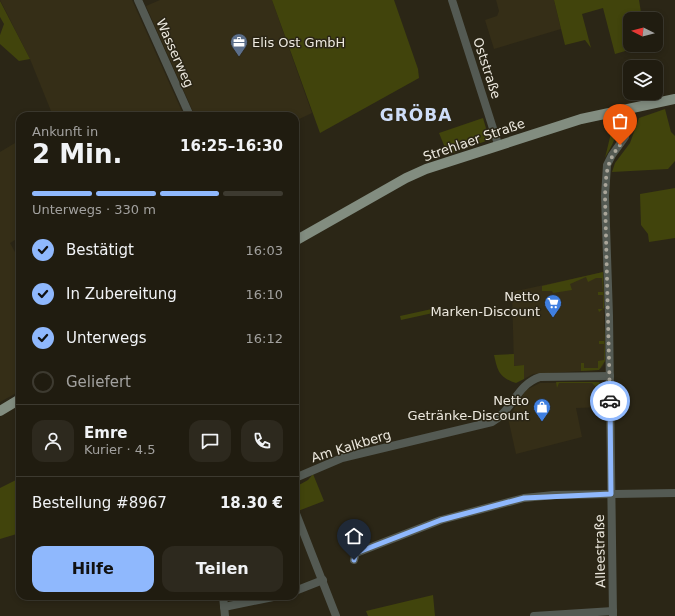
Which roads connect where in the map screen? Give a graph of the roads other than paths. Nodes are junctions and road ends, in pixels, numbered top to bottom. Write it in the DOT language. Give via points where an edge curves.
graph roads {
  1 [pos="138,0"];
  2 [pos="452,0"];
  3 [pos="675,99"];
  4 [pos="628,109"];
  5 [pos="188,112"];
  6 [pos="498,144"];
  7 [pos="299,240"];
  8 [pos="610,376"];
  9 [pos="16,401"];
  10 [pos="0,411"];
  11 [pos="299,476"];
  12 [pos="675,493"];
  13 [pos="611,494"];
  14 [pos="299,521"];
  15 [pos="354,560"];
  16 [pos="323,580"];
  17 [pos="299,589"];
  18 [pos="223,600"];
  19 [pos="258,600"];
  20 [pos="224,607"];
  21 [pos="613,613"];
  22 [pos="226,616"];
  23 [pos="336,616"];
  24 [pos="534,616"];
  1 -- 5 [label="street, Wasserweg"];
  2 -- 6 [label="street, Oststraße"];
  3 -- 4 [label="main road, Strehlaer Straße"];
  4 -- 6 [label="main road, Strehlaer Straße" via="581,119"];
  4 -- 8 [label="street, Alleestraße" via="625,137 607,165 605,213"];
  6 -- 7 [label="main road, Strehlaer Straße" via="406,178"];
  8 -- 11 [label="street, Am Kalkberg" via="532,380 523,387 503,415 492,422 342,458"];
  8 -- 13 [label="street, Alleestraße"];
  9 -- 10 [label="main road"];
  12 -- 13 [label="street"];
  13 -- 15 [label="street" via="534,497 496,505 441,520 381,542 356,553"];
  13 -- 21 [label="street, Alleestraße"];
  14 -- 16 [label="street"];
  16 -- 17 [label="street"];
  16 -- 23 [label="street"];
  18 -- 20 [label="street"];
  19 -- 20 [label="street"];
  20 -- 22 [label="street"];
  21 -- 24 [label="street"];
}
